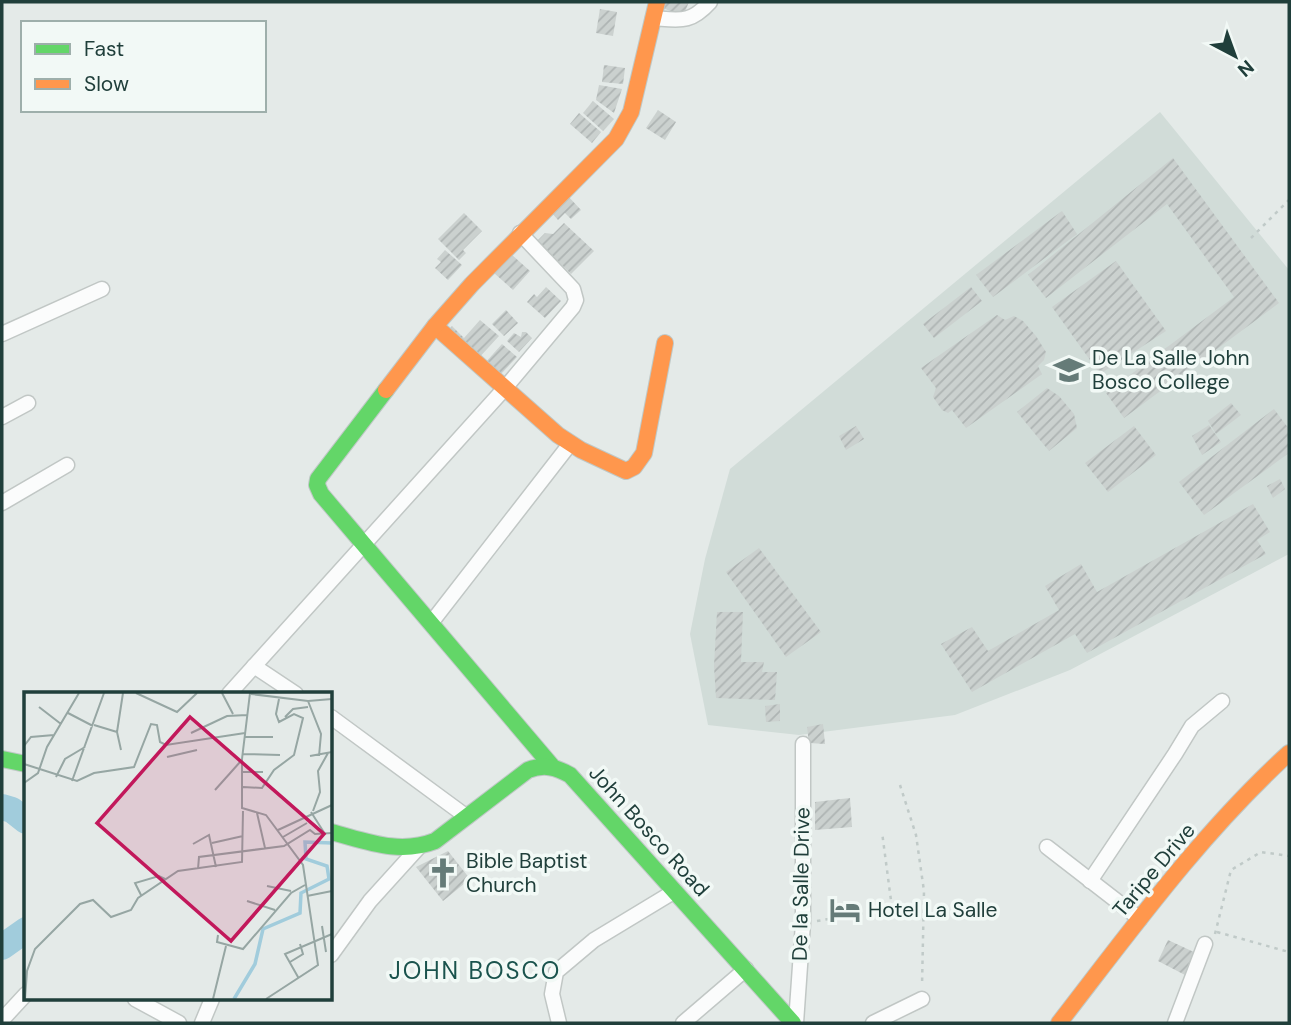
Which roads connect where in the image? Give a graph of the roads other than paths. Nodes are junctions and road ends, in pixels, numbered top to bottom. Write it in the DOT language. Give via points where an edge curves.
graph roads {
  1 [pos="657,2"];
  2 [pos="710,2"];
  3 [pos="653,18"];
  4 [pos="520,233"];
  5 [pos="102,289"];
  6 [pos="435,326"];
  7 [pos="2,334"];
  8 [pos="665,343"];
  9 [pos="505,388"];
  10 [pos="28,403"];
  11 [pos="2,417"];
  12 [pos="570,444"];
  13 [pos="67,465"];
  14 [pos="2,503"];
  15 [pos="364,543"];
  16 [pos="431,623"];
  17 [pos="254,666"];
  18 [pos="231,692"];
  19 [pos="293,692"];
  20 [pos="1222,701"];
  21 [pos="332,718"];
  22 [pos="803,744"];
  23 [pos="1289,752"];
  24 [pos="2,759"];
  25 [pos="24,764"];
  26 [pos="551,765"];
  27 [pos="467,817"];
  28 [pos="332,832"];
  29 [pos="1047,847"];
  30 [pos="418,848"];
  31 [pos="1090,881"];
  32 [pos="675,891"];
  33 [pos="1140,919"];
  34 [pos="1205,944"];
  35 [pos="332,954"];
  36 [pos="746,969"];
  37 [pos="24,995"];
  38 [pos="922,999"];
  39 [pos="212,1000"];
  40 [pos="143,1001"];
  41 [pos="2,1020"];
  42 [pos="180,1023"];
  43 [pos="202,1023"];
  44 [pos="559,1023"];
  45 [pos="683,1023"];
  46 [pos="794,1023"];
  47 [pos="873,1023"];
  48 [pos="1059,1023"];
  49 [pos="1175,1023"];
  1 -- 3 [label="main road, John Bosco Road"];
  2 -- 3 [label="street" via="688,20"];
  3 -- 4 [label="main road, John Bosco Road" via="624,127"];
  4 -- 6 [label="main road, John Bosco Road"];
  4 -- 9 [label="street" via="573,289 576,300"];
  5 -- 7 [label="street"];
  6 -- 9 [label="main road"];
  6 -- 15 [label="main road, John Bosco Road" via="318,479 321,494"];
  8 -- 12 [label="main road" via="644,453 634,467 626,471"];
  9 -- 12 [label="main road"];
  9 -- 15 [label="street"];
  10 -- 11 [label="street"];
  12 -- 16 [label="street"];
  13 -- 14 [label="street"];
  15 -- 16 [label="main road, John Bosco Road"];
  15 -- 17 [label="street"];
  16 -- 26 [label="main road, John Bosco Road"];
  17 -- 18 [label="street"];
  17 -- 19 [label="street"];
  20 -- 31 [label="street" via="1192,726"];
  21 -- 27 [label="street"];
  22 -- 46 [label="street, De la Salle Drive" via="803,923"];
  23 -- 33 [label="main road, Taripe Drive" via="1247,791"];
  24 -- 25 [label="main road"];
  26 -- 27 [label="main road" via="528,770"];
  26 -- 32 [label="main road, John Bosco Road" via="570,775"];
  27 -- 30 [label="main road"];
  28 -- 30 [label="main road" via="394,848"];
  29 -- 31 [label="street"];
  30 -- 35 [label="street" via="370,901"];
  31 -- 33 [label="street"];
  32 -- 36 [label="main road, John Bosco Road"];
  32 -- 44 [label="street" via="594,940 556,971 552,994"];
  33 -- 48 [label="main road, Taripe Drive"];
  34 -- 49 [label="street"];
  36 -- 45 [label="street"];
  36 -- 46 [label="main road, John Bosco Road"];
  37 -- 41 [label="street"];
  38 -- 47 [label="street"];
  39 -- 43 [label="street"];
  40 -- 42 [label="street"];
}
